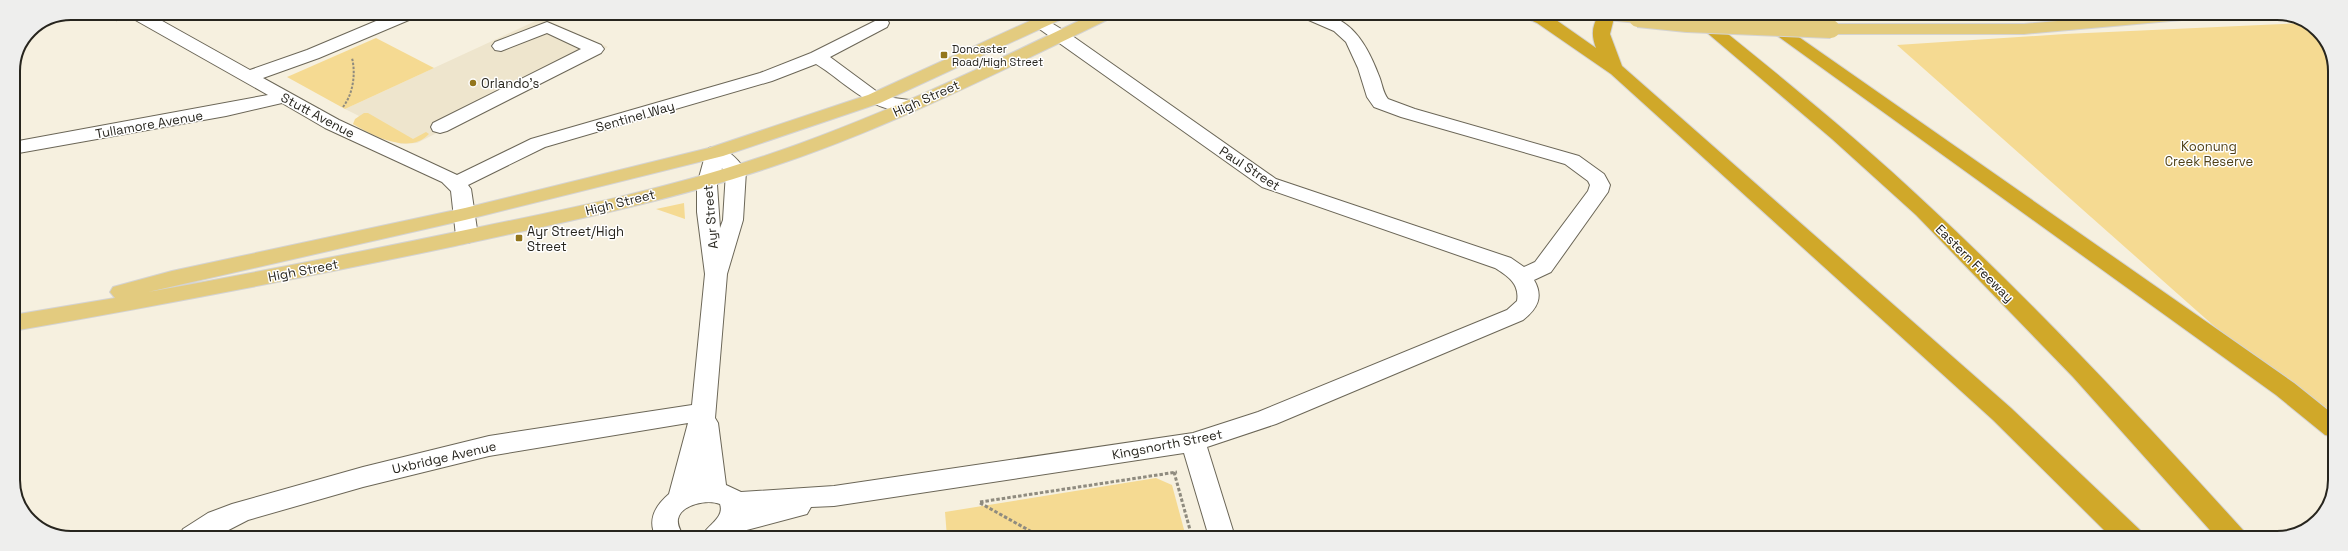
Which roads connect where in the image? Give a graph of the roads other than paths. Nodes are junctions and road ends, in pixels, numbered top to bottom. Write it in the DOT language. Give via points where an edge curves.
graph roads {
  1 [pos="148,20"];
  2 [pos="393,20"];
  3 [pos="1045,20"];
  4 [pos="1092,20"];
  5 [pos="1324,20"];
  6 [pos="1544,20"];
  7 [pos="1602,20"];
  8 [pos="1658,20"];
  9 [pos="1701,20"];
  10 [pos="1762,20"];
  11 [pos="2125,20"];
  12 [pos="881,23"];
  13 [pos="1039,23"];
  14 [pos="1060,35"];
  15 [pos="501,46"];
  16 [pos="817,57"];
  17 [pos="1617,70"];
  18 [pos="254,80"];
  19 [pos="284,97"];
  20 [pos="874,99"];
  21 [pos="910,105"];
  22 [pos="440,128"];
  23 [pos="20,147"];
  24 [pos="716,152"];
  25 [pos="736,171"];
  26 [pos="707,179"];
  27 [pos="456,183"];
  28 [pos="465,214"];
  29 [pos="467,236"];
  30 [pos="716,274"];
  31 [pos="1525,280"];
  32 [pos="20,320"];
  33 [pos="20,321"];
  34 [pos="704,412"];
  35 [pos="2328,423"];
  36 [pos="1193,442"];
  37 [pos="681,499"];
  38 [pos="723,513"];
  39 [pos="202,531"];
  40 [pos="666,531"];
  41 [pos="1220,531"];
  42 [pos="2123,531"];
  43 [pos="2226,531"];
  1 -- 18 [label="street, Stutt Avenue"];
  2 -- 18 [label="street"];
  3 -- 13 [label="main road, High Street"];
  4 -- 14 [label="main road, High Street"];
  5 -- 31 [label="street" via="1340,27 1358,44 1376,97 1382,103 1408,113 1572,160 1597,178 1600,185 1598,192 1543,267"];
  6 -- 17 [label="highway"];
  7 -- 17 [label="highway" via="1600,40"];
  8 -- 11 [label="main road, bridge" via="1831,29 2024,29"];
  9 -- 43 [label="highway, Eastern Freeway" via="1840,136 1928,216 2101,392"];
  10 -- 35 [label="highway" via="2285,389"];
  12 -- 16 [label="street, Sentinel Way"];
  13 -- 14 [label="street, Paul Street"];
  13 -- 20 [label="main road, High Street"];
  14 -- 21 [label="main road, High Street"];
  14 -- 31 [label="street, Paul Street" via="1270,183 1304,197 1490,257 1514,269"];
  15 -- 22 [label="street" via="547,27 595,49"];
  16 -- 20 [label="street"];
  16 -- 27 [label="street, Sentinel Way" via="731,88 538,143"];
  17 -- 42 [label="highway" via="2002,414"];
  18 -- 19 [label="street, Stutt Avenue"];
  19 -- 23 [label="street, Tullamore Avenue" via="226,110"];
  19 -- 27 [label="street, Stutt Avenue" via="338,127 417,162"];
  20 -- 21 [label="street" via="891,104"];
  20 -- 24 [label="main road, High Street"];
  21 -- 25 [label="main road, High Street" via="810,146"];
  24 -- 25 [label="street"];
  24 -- 26 [label="street, Ayr Street"];
  24 -- 28 [label="main road, High Street"];
  25 -- 26 [label="main road, High Street"];
  25 -- 30 [label="street, Ayr Street" via="733,220"];
  26 -- 29 [label="main road, High Street" via="593,209"];
  26 -- 30 [label="street, Ayr Street" via="707,212"];
  27 -- 28 [label="street" via="461,189"];
  28 -- 29 [label="street"];
  28 -- 32 [label="main road, High Street" via="172,278"];
  29 -- 33 [label="main road, High Street" via="186,294"];
  30 -- 34 [label="street, Ayr Street"];
  31 -- 36 [label="street, Kingsnorth Street" via="1529,299 1515,315 1232,432"];
  34 -- 37 [label="street, Ayr Street"];
  34 -- 38 [label="street, Ayr Street"];
  34 -- 39 [label="street, Uxbridge Avenue" via="489,446 363,476 241,511"];
  36 -- 38 [label="street, Kingsnorth Street" via="834,496 782,512"];
  36 -- 41 [label="street"];
  37 -- 38 [label="street, Kingsnorth Street" via="697,492"];
  37 -- 40 [label="street" via="667,513"];
}
